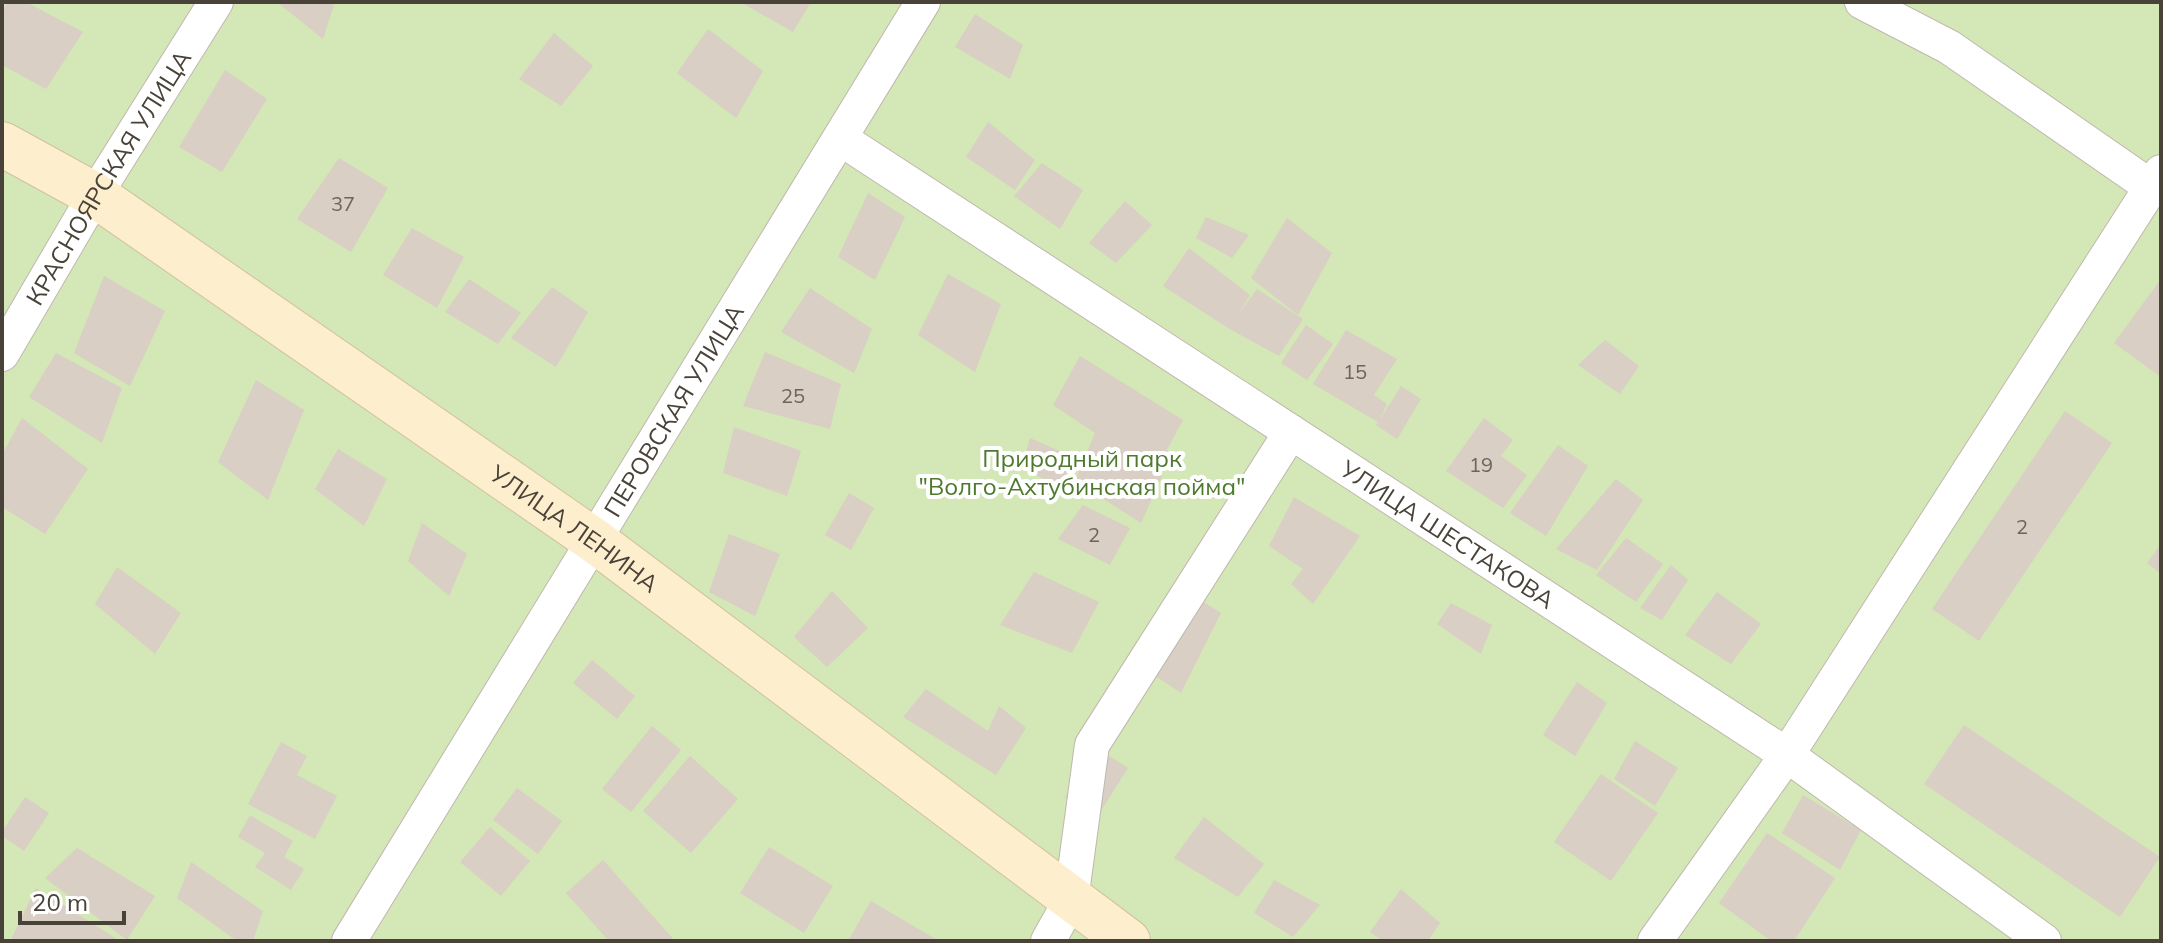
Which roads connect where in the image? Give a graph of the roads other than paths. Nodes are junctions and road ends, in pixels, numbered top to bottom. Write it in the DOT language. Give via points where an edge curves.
graph roads {
  1 [pos="216,2"];
  2 [pos="923,2"];
  3 [pos="1862,2"];
  4 [pos="841,139"];
  5 [pos="2,144"];
  6 [pos="2156,180"];
  7 [pos="95,195"];
  8 [pos="2,354"];
  9 [pos="1291,432"];
  10 [pos="595,541"];
  11 [pos="1787,755"];
  12 [pos="1071,900"];
  13 [pos="349,941"];
  14 [pos="1048,941"];
  15 [pos="1128,941"];
  16 [pos="1655,941"];
  17 [pos="2044,941"];
  1 -- 7 [label="street, КРАСНОЯРСКАЯ УЛИЦА"];
  2 -- 4 [label="street, ПЕРОВСКАЯ УЛИЦА"];
  3 -- 6 [label="street" via="1949,47"];
  4 -- 9 [label="street, УЛИЦА ШЕСТАКОВА"];
  4 -- 10 [label="street, ПЕРОВСКАЯ УЛИЦА"];
  5 -- 7 [label="street, УЛИЦА ЛЕНИНА"];
  6 -- 11 [label="street"];
  7 -- 8 [label="street, КРАСНОЯРСКАЯ УЛИЦА"];
  7 -- 10 [label="street, УЛИЦА ЛЕНИНА"];
  9 -- 11 [label="street, УЛИЦА ШЕСТАКОВА"];
  9 -- 12 [label="street" via="1092,745"];
  10 -- 12 [label="street, УЛИЦА ЛЕНИНА"];
  10 -- 13 [label="street, ПЕРОВСКАЯ УЛИЦА"];
  11 -- 16 [label="street"];
  11 -- 17 [label="street, УЛИЦА ШЕСТАКОВА"];
  12 -- 14 [label="street"];
  12 -- 15 [label="street, УЛИЦА ЛЕНИНА"];
}
